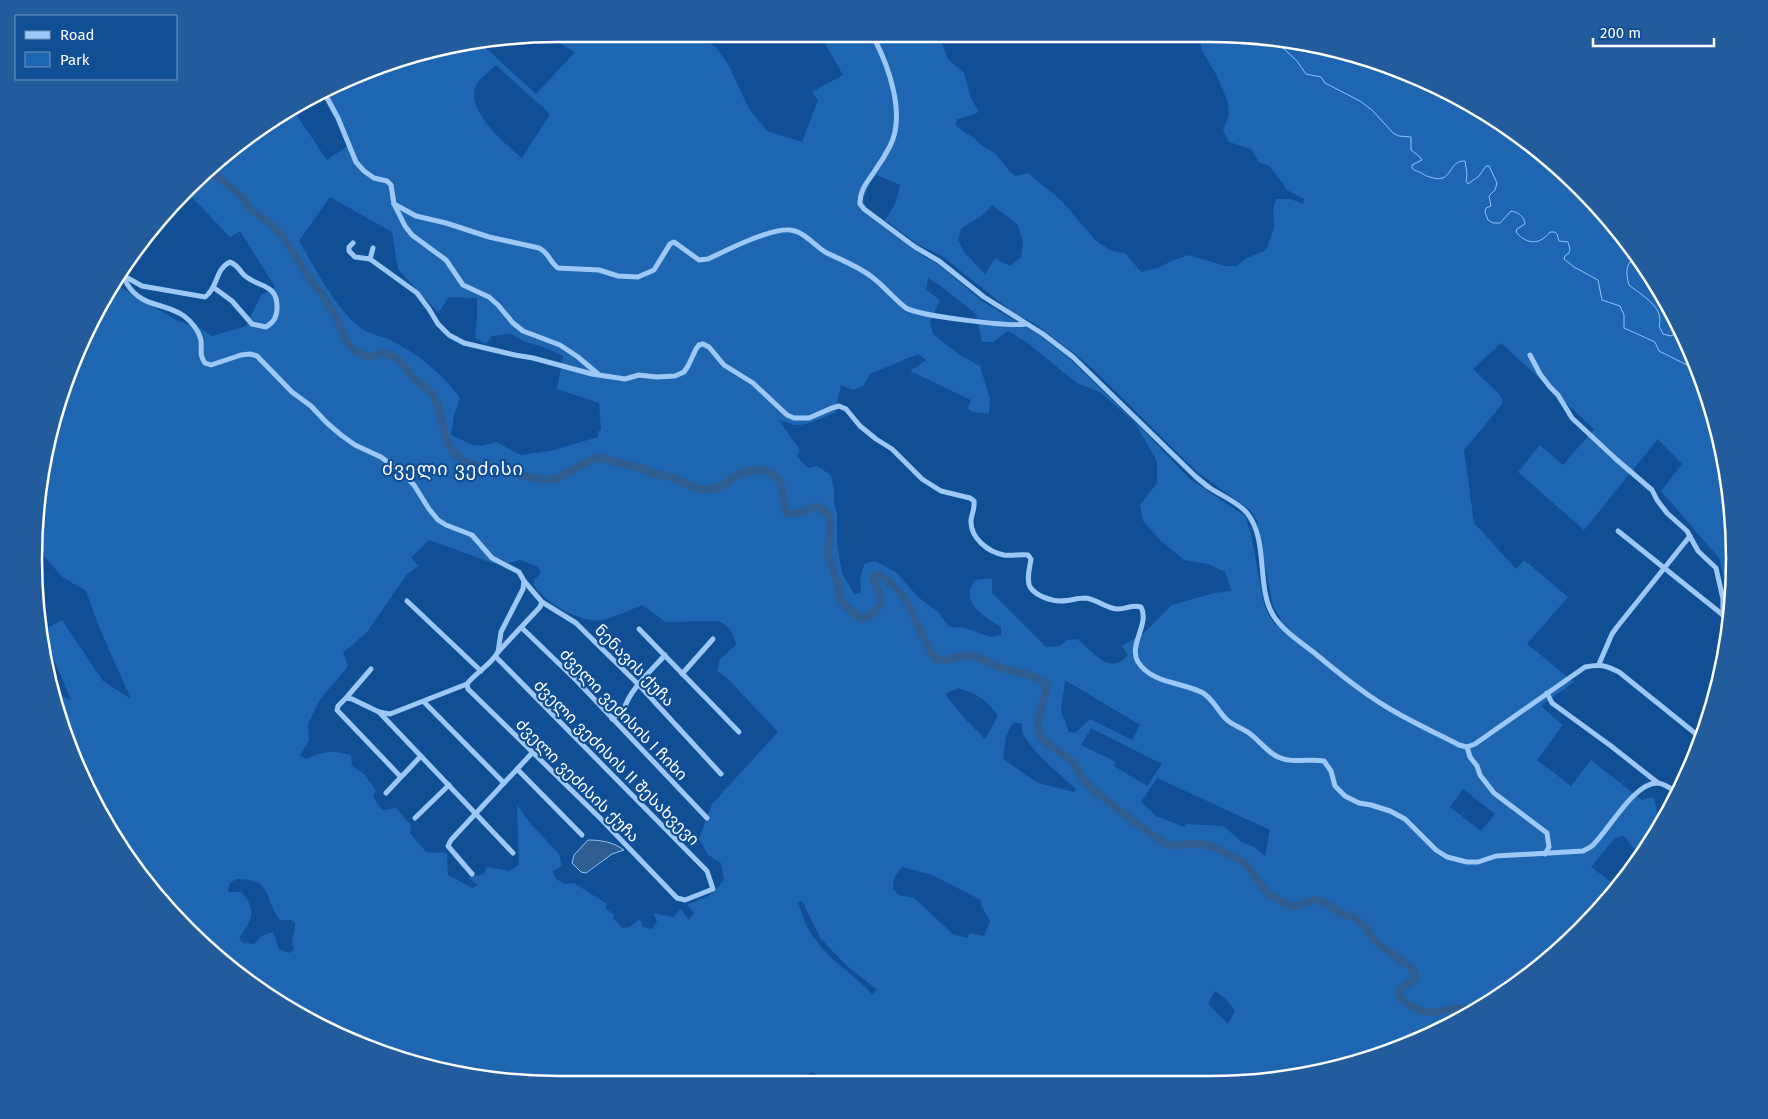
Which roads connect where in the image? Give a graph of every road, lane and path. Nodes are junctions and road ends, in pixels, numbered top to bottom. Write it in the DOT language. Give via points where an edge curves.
graph roads {
  1 [pos="876,42"];
  2 [pos="327,98"];
  3 [pos="394,204"];
  4 [pos="353,243"];
  5 [pos="373,248"];
  6 [pos="370,259"];
  7 [pos="127,276"];
  8 [pos="125,280"];
  9 [pos="214,287"];
  10 [pos="1026,324"];
  11 [pos="1530,355"];
  12 [pos="598,374"];
  13 [pos="1618,531"];
  14 [pos="1690,536"];
  15 [pos="1664,568"];
  16 [pos="524,581"];
  17 [pos="407,601"];
  18 [pos="542,602"];
  19 [pos="1723,604"];
  20 [pos="1722,614"];
  21 [pos="522,628"];
  22 [pos="639,629"];
  23 [pos="713,639"];
  24 [pos="497,654"];
  25 [pos="665,655"];
  26 [pos="1599,664"];
  27 [pos="371,669"];
  28 [pos="481,671"];
  29 [pos="682,674"];
  30 [pos="467,684"];
  31 [pos="639,685"];
  32 [pos="1546,693"];
  33 [pos="346,698"];
  34 [pos="424,702"];
  35 [pos="379,712"];
  36 [pos="612,719"];
  37 [pos="739,732"];
  38 [pos="1695,734"];
  39 [pos="1467,747"];
  40 [pos="533,752"];
  41 [pos="421,756"];
  42 [pos="517,769"];
  43 [pos="721,774"];
  44 [pos="400,776"];
  45 [pos="504,783"];
  46 [pos="1658,783"];
  47 [pos="449,785"];
  48 [pos="1672,789"];
  49 [pos="386,793"];
  50 [pos="476,813"];
  51 [pos="415,818"];
  52 [pos="706,818"];
  53 [pos="582,835"];
  54 [pos="513,853"];
  55 [pos="1545,854"];
  56 [pos="472,874"];
  57 [pos="713,889"];
  1 -- 10 [label="street" via="894,92 896,130 891,146 861,192 860,204 984,297"];
  2 -- 3 [label="street" via="356,162 374,178 391,185"];
  3 -- 10 [label="street" via="416,216 539,248 558,268 599,270 618,276 638,277 654,270 674,242 699,260 767,234 792,230 816,247 872,277 906,308 980,322"];
  3 -- 12 [label="street" via="412,235 446,260 463,285 489,297 523,330 560,346"];
  4 -- 6 [label="street" via="349,247 355,256"];
  5 -- 6 [label="street"];
  6 -- 12 [label="street" via="417,293 438,324 464,343"];
  7 -- 9 [label="street" via="142,286 205,297"];
  8 -- 16 [label="street" via="130,289 145,301 172,310 193,325 201,342 201,358 205,364 250,354 257,356 341,435 381,457 403,474 438,520 472,535 488,554 519,572"];
  9 -- 9 [label="street" via="232,301 252,324 266,327 273,322 277,314 274,292 244,276 237,265 230,262 224,265"];
  10 -- 39 [label="street" via="1073,357 1195,476 1247,513 1257,536 1268,603 1280,624 1361,690"];
  11 -- 14 [label="street" via="1572,418 1652,490 1657,500"];
  12 -- 55 [label="street" via="614,378 675,376 684,372 696,349 703,344 724,365 753,383 794,418 809,418 839,406 846,409 860,426 892,449 922,479 941,491 974,501 971,520 978,541 994,552 1028,555 1031,559 1030,587 1036,592 1045,598 1062,601 1093,599 1115,609 1141,607 1144,612 1136,649 1138,661 1145,669 1157,677 1203,693 1227,720 1249,733 1277,757 1324,761 1335,786 1345,796 1405,819 1447,857 1478,862 1496,856"];
  13 -- 15 [label="street"];
  14 -- 15 [label="street"];
  14 -- 19 [label="street" via="1698,551 1716,568"];
  15 -- 20 [label="street"];
  15 -- 26 [label="street" via="1612,634"];
  16 -- 18 [label="street, ნენავის ქუჩა"];
  16 -- 24 [label="street" via="519,599 501,632"];
  17 -- 28 [label="street"];
  18 -- 21 [label="street"];
  18 -- 31 [label="street, ნენავის ქუჩა" via="576,623"];
  21 -- 24 [label="street"];
  21 -- 36 [label="street, ძველი ვეძისის I ჩიხი"];
  22 -- 25 [label="street"];
  23 -- 29 [label="street"];
  24 -- 28 [label="street"];
  24 -- 57 [label="street, ძველი ვეძისის II შესახვევი" via="707,871"];
  25 -- 29 [label="street"];
  25 -- 31 [label="street"];
  26 -- 32 [label="street" via="1585,668"];
  26 -- 38 [label="street" via="1619,672"];
  27 -- 33 [label="street"];
  28 -- 30 [label="street"];
  29 -- 37 [label="street"];
  30 -- 34 [label="street"];
  30 -- 40 [label="street, ძველი ვეძისის ქუჩა" via="473,695"];
  31 -- 36 [label="street" via="624,710"];
  31 -- 43 [label="street, ნენავის ქუჩა"];
  32 -- 39 [label="street"];
  32 -- 46 [label="street" via="1552,703"];
  33 -- 35 [label="street"];
  33 -- 44 [label="street" via="337,710"];
  34 -- 35 [label="street" via="390,714"];
  34 -- 45 [label="street"];
  35 -- 41 [label="street"];
  36 -- 52 [label="street, ძველი ვეძისის I ჩიხი"];
  39 -- 55 [label="street" via="1480,775 1494,793 1547,833 1549,847"];
  40 -- 42 [label="street"];
  40 -- 57 [label="street, ძველი ვეძისის ქუჩა" via="677,898 685,900"];
  41 -- 44 [label="street"];
  41 -- 47 [label="street"];
  42 -- 45 [label="street"];
  42 -- 53 [label="street"];
  44 -- 49 [label="street"];
  45 -- 50 [label="street"];
  46 -- 48 [label="street"];
  46 -- 55 [label="street" via="1643,788 1633,797 1593,845 1584,851"];
  47 -- 50 [label="street"];
  47 -- 51 [label="street"];
  50 -- 54 [label="street"];
  50 -- 56 [label="street" via="448,846"];
}
